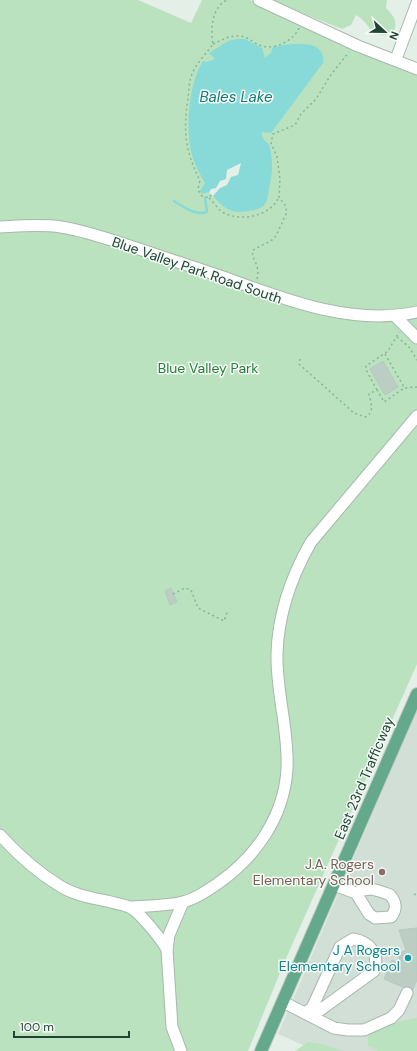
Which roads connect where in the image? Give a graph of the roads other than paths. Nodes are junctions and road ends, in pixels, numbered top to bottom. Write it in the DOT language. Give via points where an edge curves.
graph roads {
  1 [pos="259,0"];
  2 [pos="417,3"];
  3 [pos="396,60"];
  4 [pos="417,69"];
  5 [pos="0,227"];
  6 [pos="417,312"];
  7 [pos="398,319"];
  8 [pos="417,338"];
  9 [pos="417,416"];
  10 [pos="417,694"];
  11 [pos="0,835"];
  12 [pos="334,885"];
  13 [pos="356,893"];
  14 [pos="183,902"];
  15 [pos="131,907"];
  16 [pos="167,950"];
  17 [pos="407,993"];
  18 [pos="283,1002"];
  19 [pos="309,1015"];
  20 [pos="181,1051"];
  21 [pos="261,1051"];
  1 -- 3 [label="street" via="358,46"];
  2 -- 3 [label="street"];
  3 -- 4 [label="street"];
  5 -- 7 [label="street, Blue Valley Park Road South" via="60,227 93,234 283,299 323,310"];
  6 -- 7 [label="street, Blue Valley Park Road South"];
  7 -- 8 [label="street"];
  9 -- 14 [label="street" via="311,542 287,593 279,630 277,655 287,768 283,799 271,828 259,847 231,874 207,891"];
  10 -- 12 [label="main road, East 23rd Trafficway"];
  11 -- 15 [label="street" via="26,863 61,887 92,899"];
  12 -- 13 [label="street"];
  12 -- 18 [label="main road, East 23rd Trafficway"];
  14 -- 15 [label="street"];
  14 -- 16 [label="street"];
  15 -- 16 [label="street" via="163,940"];
  16 -- 20 [label="street" via="172,1027"];
  17 -- 19 [label="street" via="399,1010 391,1018 364,1030 334,1028"];
  18 -- 19 [label="street"];
  18 -- 21 [label="main road, East 23rd Trafficway"];
  19 -- 19 [label="street" via="374,971 376,956 367,944 353,939 340,947"];
}
